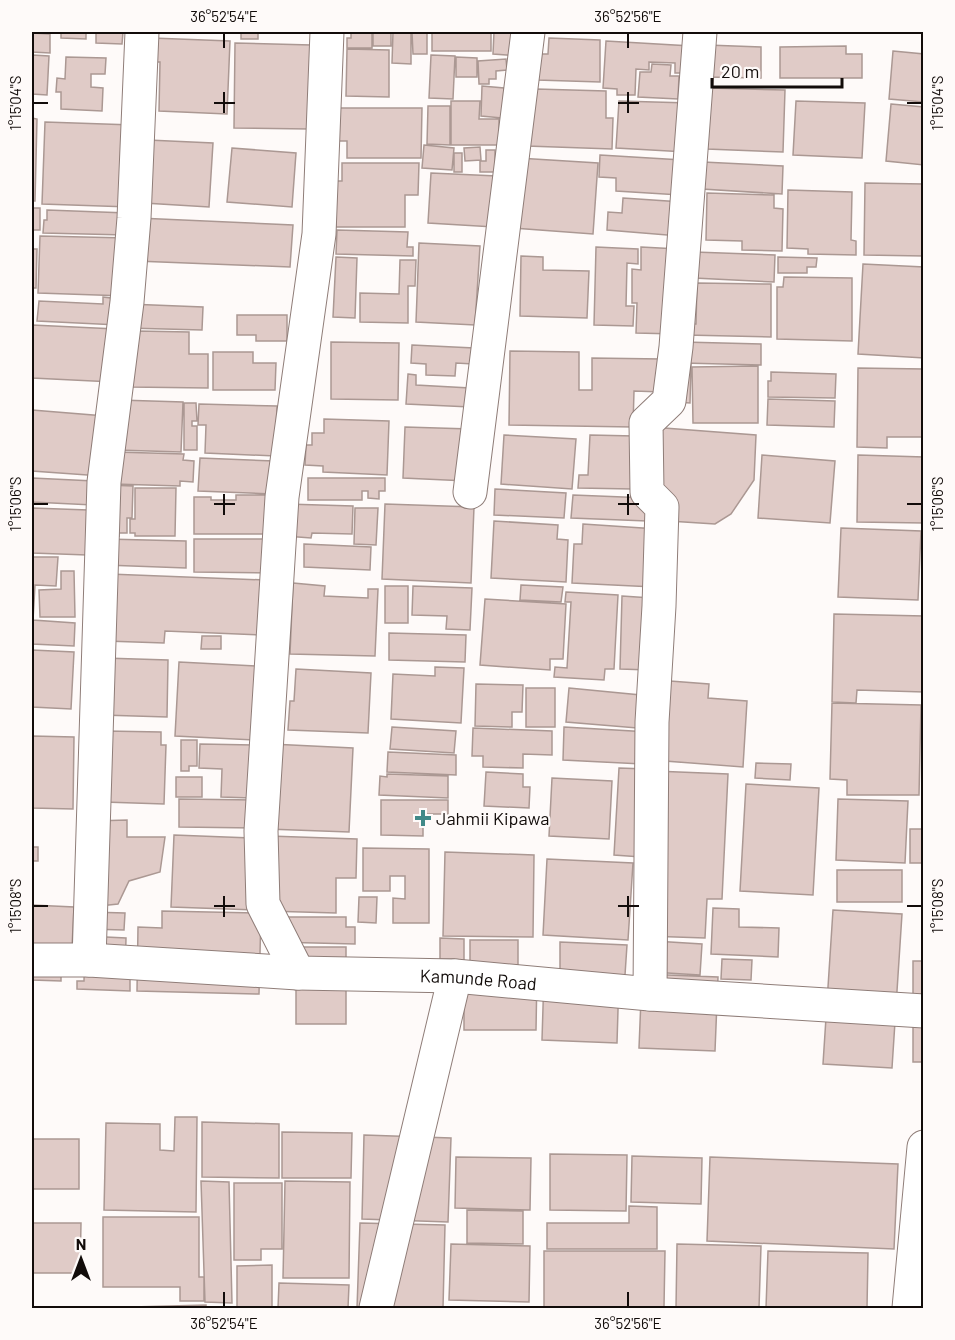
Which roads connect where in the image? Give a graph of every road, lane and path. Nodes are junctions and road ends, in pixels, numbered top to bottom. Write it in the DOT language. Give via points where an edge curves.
graph roads {
  1 [pos="142,32"];
  2 [pos="327,32"];
  3 [pos="528,32"];
  4 [pos="700,32"];
  5 [pos="470,492"];
  6 [pos="32,960"];
  7 [pos="89,960"];
  8 [pos="298,973"];
  9 [pos="455,976"];
  10 [pos="650,994"];
  11 [pos="924,1011"];
  12 [pos="924,1147"];
  13 [pos="376,1308"];
  14 [pos="909,1308"];
  1 -- 7 [label="street" via="127,302 104,482"];
  2 -- 8 [label="street" via="319,234 282,497 261,831 263,904"];
  3 -- 5 [label="street"];
  4 -- 10 [label="street" via="672,379 669,400 646,423 647,492 662,507 652,722"];
  6 -- 7 [label="street, Kamunde Road"];
  7 -- 8 [label="street, Kamunde Road"];
  8 -- 9 [label="street, Kamunde Road"];
  9 -- 10 [label="street, Kamunde Road"];
  9 -- 13 [label="street"];
  10 -- 11 [label="street, Kamunde Road"];
  12 -- 14 [label="street"];
}
